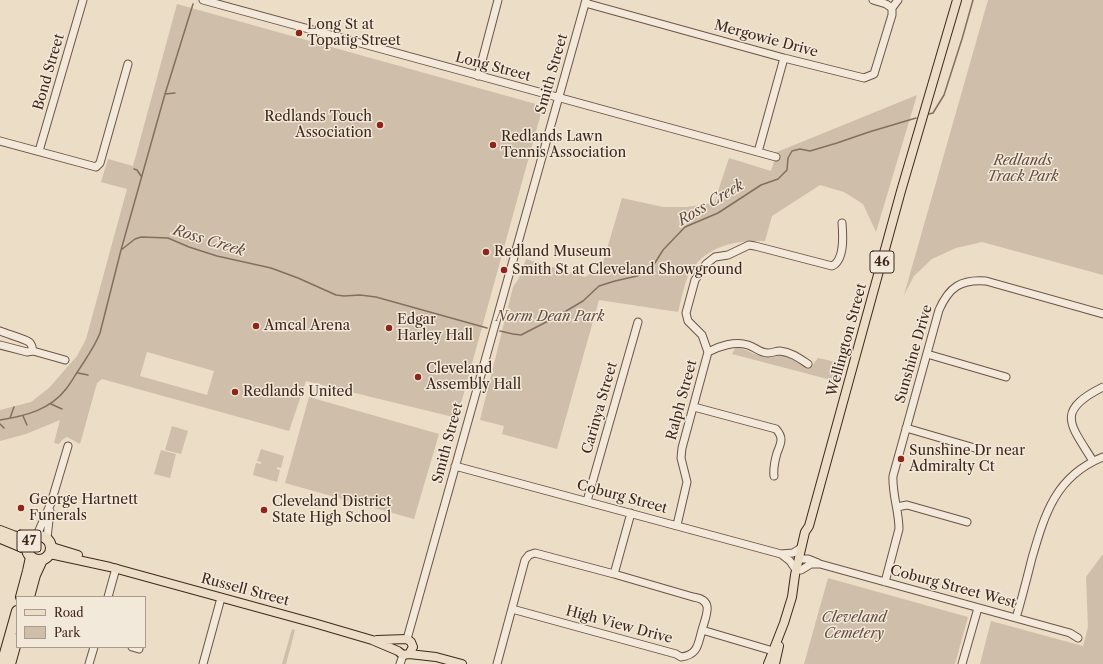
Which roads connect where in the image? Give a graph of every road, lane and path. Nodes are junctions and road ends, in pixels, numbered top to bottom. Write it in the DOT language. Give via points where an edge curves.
graph roads {
  1 [pos="83,0"];
  2 [pos="203,0"];
  3 [pos="498,0"];
  4 [pos="873,0"];
  5 [pos="898,0"];
  6 [pos="957,0"];
  7 [pos="585,2"];
  8 [pos="892,8"];
  9 [pos="784,58"];
  10 [pos="128,64"];
  11 [pos="478,76"];
  12 [pos="559,98"];
  13 [pos="0,141"];
  14 [pos="39,152"];
  15 [pos="758,152"];
  16 [pos="776,157"];
  17 [pos="842,223"];
  18 [pos="1103,314"];
  19 [pos="638,322"];
  20 [pos="0,331"];
  21 [pos="0,345"];
  22 [pos="32,351"];
  23 [pos="708,352"];
  24 [pos="927,354"];
  25 [pos="65,360"];
  26 [pos="808,364"];
  27 [pos="1006,377"];
  28 [pos="1103,387"];
  29 [pos="694,407"];
  30 [pos="906,428"];
  31 [pos="68,446"];
  32 [pos="985,451"];
  33 [pos="1103,457"];
  34 [pos="1093,461"];
  35 [pos="455,466"];
  36 [pos="774,476"];
  37 [pos="587,501"];
  38 [pos="897,507"];
  39 [pos="631,513"];
  40 [pos="967,522"];
  41 [pos="677,525"];
  42 [pos="809,526"];
  43 [pos="0,531"];
  44 [pos="0,538"];
  45 [pos="39,548"];
  46 [pos="802,548"];
  47 [pos="781,554"];
  48 [pos="801,559"];
  49 [pos="820,564"];
  50 [pos="113,567"];
  51 [pos="798,570"];
  52 [pos="614,574"];
  53 [pos="885,582"];
  54 [pos="21,596"];
  55 [pos="29,596"];
  56 [pos="108,596"];
  57 [pos="221,598"];
  58 [pos="978,608"];
  59 [pos="512,609"];
  60 [pos="16,615"];
  61 [pos="1016,618"];
  62 [pos="784,623"];
  63 [pos="702,630"];
  64 [pos="1078,638"];
  65 [pos="372,640"];
  66 [pos="406,641"];
  67 [pos="16,643"];
  68 [pos="94,648"];
  69 [pos="773,651"];
  70 [pos="403,653"];
  71 [pos="436,657"];
  72 [pos="2,664"];
  73 [pos="10,664"];
  74 [pos="89,664"];
  75 [pos="203,664"];
  76 [pos="400,664"];
  77 [pos="462,664"];
  78 [pos="497,664"];
  79 [pos="768,664"];
  80 [pos="775,664"];
  81 [pos="962,664"];
  1 -- 14 [label="street, Bond Street"];
  2 -- 11 [label="street, Long Street"];
  3 -- 11 [label="street"];
  4 -- 8 [label="street"];
  5 -- 8 [label="street"];
  6 -- 42 [label="main road, Wellington Street / 46" via="899,198"];
  7 -- 9 [label="street, Mergowie Drive"];
  7 -- 12 [label="street, Smith Street"];
  8 -- 9 [label="street, Mergowie Drive" via="874,74 864,78"];
  9 -- 15 [label="street"];
  10 -- 14 [label="street" via="100,163 96,167"];
  11 -- 12 [label="street, Long Street"];
  12 -- 15 [label="street, Long Street"];
  12 -- 35 [label="street, Smith Street"];
  13 -- 14 [label="street"];
  15 -- 16 [label="street, Long Street"];
  17 -- 23 [label="street" via="844,241 838,261 832,266 748,245 728,255 715,257 706,264 695,280 686,313 688,321 702,335"];
  18 -- 24 [label="street, Sunshine Drive" via="975,280 951,290 944,298"];
  19 -- 37 [label="street, Carinya Street"];
  20 -- 22 [label="street" via="29,341"];
  21 -- 22 [label="street"];
  22 -- 25 [label="street"];
  23 -- 26 [label="street" via="736,344 748,345 758,351 793,354"];
  23 -- 29 [label="street, Ralph Street"];
  24 -- 27 [label="street"];
  24 -- 30 [label="street, Sunshine Drive"];
  28 -- 34 [label="street" via="1081,400 1075,407 1072,417 1073,429"];
  29 -- 36 [label="street" via="776,429 782,439 773,467"];
  29 -- 41 [label="street, Ralph Street" via="682,448 681,458 687,482"];
  30 -- 32 [label="street"];
  30 -- 38 [label="street, Sunshine Drive" via="893,476"];
  31 -- 45 [label="street"];
  33 -- 34 [label="street"];
  34 -- 61 [label="street" via="1063,486 1046,513"];
  35 -- 37 [label="street, Coburg Street"];
  35 -- 66 [label="street, Smith Street"];
  37 -- 39 [label="street, Coburg Street"];
  38 -- 40 [label="street" via="907,505"];
  38 -- 53 [label="street, Sunshine Drive" via="899,529"];
  39 -- 41 [label="street, Coburg Street"];
  39 -- 52 [label="street"];
  41 -- 47 [label="street, Coburg Street"];
  42 -- 46 [label="main road, Wellington Street / 46"];
  42 -- 48 [label="main road, Wellington Street / 46" via="810,533"];
  43 -- 45 [label="highway, Russell Street / 47"];
  44 -- 45 [label="highway, Russell Street / 47"];
  45 -- 50 [label="main road, Russell Street"];
  45 -- 54 [label="highway, 47" via="28,571"];
  45 -- 55 [label="highway, 47"];
  46 -- 47 [label="street, Coburg Street" via="793,553"];
  46 -- 48 [label="main road, Wellington Street / 46"];
  47 -- 51 [label="street"];
  48 -- 49 [label="street, Coburg Street West"];
  48 -- 51 [label="main road, Wellington Street / 46"];
  49 -- 51 [label="street" via="811,564"];
  49 -- 53 [label="street, Coburg Street West"];
  50 -- 56 [label="street"];
  50 -- 57 [label="main road, Russell Street"];
  51 -- 62 [label="main road, Wellington Street / 46"];
  52 -- 59 [label="street, High View Drive" via="535,553 529,555 525,560"];
  52 -- 63 [label="street, High View Drive" via="702,598 708,608"];
  53 -- 58 [label="street, Coburg Street West"];
  57 -- 65 [label="main road, Russell Street"];
  57 -- 75 [label="street"];
  58 -- 61 [label="street, Coburg Street West"];
  58 -- 81 [label="street"];
  59 -- 63 [label="street, High View Drive" via="681,657 691,655 695,651"];
  59 -- 78 [label="street, High View Drive"];
  60 -- 72 [label="highway"];
  61 -- 64 [label="street, Coburg Street West" via="1070,633"];
  62 -- 69 [label="main road, Wellington Street / 46"];
  62 -- 80 [label="main road, Wellington Street / 46"];
  63 -- 69 [label="street"];
  65 -- 66 [label="main road, Russell Street"];
  65 -- 70 [label="main road, Russell Street"];
  66 -- 70 [label="main road" via="412,649"];
  66 -- 70 [label="main road" via="397,644"];
  66 -- 71 [label="main road, Russell Street"];
  67 -- 73 [label="highway"];
  68 -- 74 [label="street"];
  69 -- 79 [label="main road, Wellington Street / 46"];
  70 -- 71 [label="main road, Russell Street"];
  70 -- 76 [label="street"];
  71 -- 77 [label="main road, Russell Street"];
}
